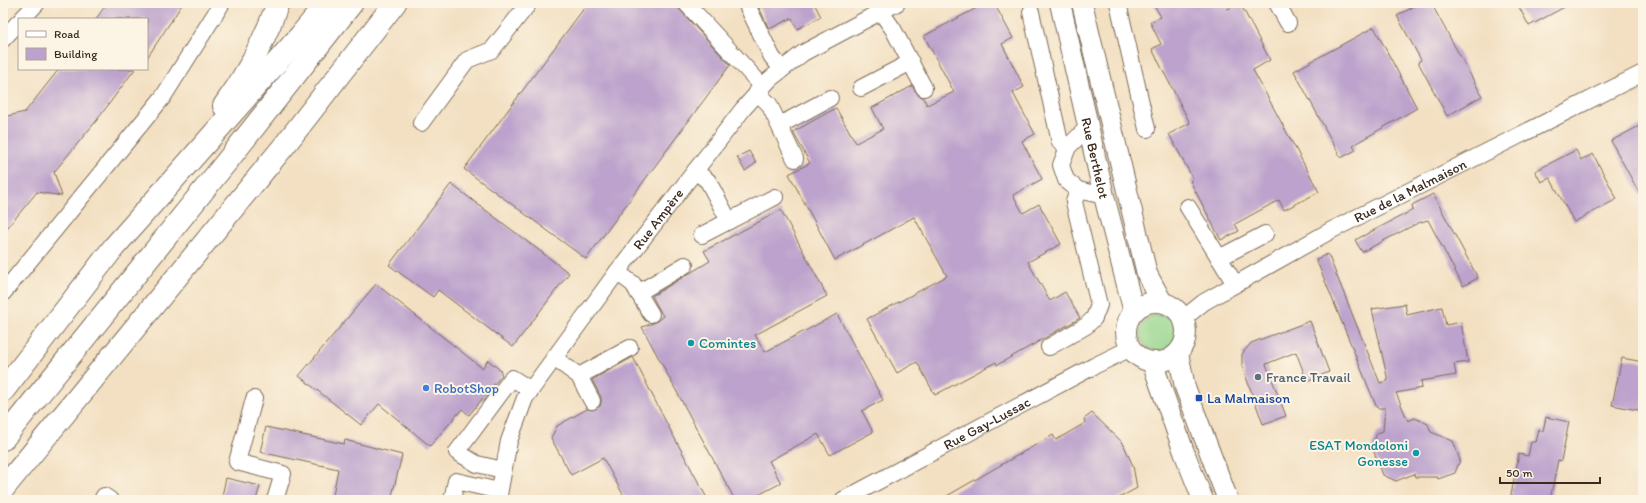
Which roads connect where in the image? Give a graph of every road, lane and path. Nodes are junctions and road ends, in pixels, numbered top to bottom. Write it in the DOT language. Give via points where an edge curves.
graph roads {
  1 [pos="36,3"];
  2 [pos="222,3"];
  3 [pos="278,3"];
  4 [pos="327,3"];
  5 [pos="352,3"];
  6 [pos="395,3"];
  7 [pos="529,3"];
  8 [pos="686,3"];
  9 [pos="746,3"];
  10 [pos="897,3"];
  11 [pos="1060,3"];
  12 [pos="1082,3"];
  13 [pos="1118,3"];
  14 [pos="1277,3"];
  15 [pos="879,7"];
  16 [pos="1030,12"];
  17 [pos="23,18"];
  18 [pos="18,23"];
  19 [pos="1288,23"];
  20 [pos="3,39"];
  21 [pos="911,62"];
  22 [pos="782,69"];
  23 [pos="1643,73"];
  24 [pos="861,88"];
  25 [pos="924,88"];
  26 [pos="760,90"];
  27 [pos="830,98"];
  28 [pos="421,122"];
  29 [pos="780,125"];
  30 [pos="1088,127"];
  31 [pos="1147,129"];
  32 [pos="1068,147"];
  33 [pos="795,159"];
  34 [pos="695,171"];
  35 [pos="165,188"];
  36 [pos="1078,190"];
  37 [pos="1104,196"];
  38 [pos="775,197"];
  39 [pos="1188,207"];
  40 [pos="730,221"];
  41 [pos="1265,234"];
  42 [pos="702,235"];
  43 [pos="1219,258"];
  44 [pos="685,265"];
  45 [pos="617,272"];
  46 [pos="1235,284"];
  47 [pos="3,293"];
  48 [pos="638,293"];
  49 [pos="1162,302"];
  50 [pos="1134,312"];
  51 [pos="651,314"];
  52 [pos="1184,318"];
  53 [pos="1049,347"];
  54 [pos="630,348"];
  55 [pos="1131,348"];
  56 [pos="1178,353"];
  57 [pos="554,358"];
  58 [pos="1152,362"];
  59 [pos="579,376"];
  60 [pos="94,379"];
  61 [pos="531,390"];
  62 [pos="3,391"];
  63 [pos="254,399"];
  64 [pos="592,401"];
  65 [pos="3,439"];
  66 [pos="503,470"];
  67 [pos="3,489"];
  68 [pos="499,495"];
  69 [pos="7,500"];
  70 [pos="102,500"];
  71 [pos="110,500"];
  72 [pos="275,500"];
  73 [pos="452,500"];
  74 [pos="843,500"];
  75 [pos="1203,500"];
  76 [pos="1228,500"];
  1 -- 17 [label="street"];
  2 -- 47 [label="street" via="163,97"];
  3 -- 35 [label="highway" via="268,30 229,100"];
  4 -- 35 [label="highway"];
  5 -- 65 [label="highway"];
  6 -- 60 [label="highway" via="284,146"];
  7 -- 28 [label="street" via="492,50 467,60"];
  8 -- 26 [label="street"];
  9 -- 22 [label="street" via="772,57"];
  10 -- 15 [label="street, Rue Ampère"];
  11 -- 30 [label="main road, Rue Berthelot"];
  12 -- 49 [label="main road, Rue Berthelot" via="1147,274"];
  13 -- 31 [label="street"];
  14 -- 19 [label="street"];
  15 -- 21 [label="street"];
  15 -- 22 [label="street, Rue Ampère"];
  16 -- 32 [label="street" via="1060,142"];
  18 -- 20 [label="street"];
  21 -- 24 [label="street"];
  21 -- 25 [label="street"];
  22 -- 26 [label="street, Rue Ampère"];
  23 -- 46 [label="street, Rue de la Malmaison" via="1330,231"];
  26 -- 29 [label="street"];
  26 -- 34 [label="street, Rue Ampère"];
  27 -- 29 [label="street"];
  29 -- 33 [label="street"];
  30 -- 32 [label="street"];
  30 -- 37 [label="main road, Rue Berthelot"];
  32 -- 36 [label="street" via="1061,165 1066,180"];
  34 -- 40 [label="street" via="708,181"];
  34 -- 45 [label="street, Rue Ampère"];
  35 -- 62 [label="highway" via="114,247"];
  36 -- 37 [label="street"];
  36 -- 53 [label="street" via="1074,202 1099,305 1094,318 1086,326"];
  37 -- 50 [label="main road, Rue Berthelot"];
  38 -- 40 [label="street"];
  39 -- 43 [label="street"];
  40 -- 42 [label="street"];
  41 -- 43 [label="street"];
  43 -- 46 [label="street"];
  44 -- 48 [label="street"];
  45 -- 48 [label="street" via="633,284"];
  45 -- 57 [label="street, Rue Ampère"];
  46 -- 52 [label="street, Rue de la Malmaison" via="1204,302"];
  48 -- 51 [label="street"];
  49 -- 50 [label="main road" via="1147,304"];
  49 -- 52 [label="main road" via="1176,309"];
  50 -- 55 [label="main road" via="1126,333"];
  52 -- 56 [label="main road" via="1186,339"];
  54 -- 59 [label="street"];
  55 -- 58 [label="main road" via="1141,358"];
  55 -- 74 [label="street, Rue Gay-Lussac"];
  56 -- 58 [label="main road" via="1164,361"];
  56 -- 76 [label="main road" via="1185,387"];
  57 -- 59 [label="street"];
  57 -- 61 [label="street, Rue Ampère"];
  58 -- 75 [label="main road"];
  59 -- 64 [label="street"];
  60 -- 67 [label="highway"];
  60 -- 69 [label="highway" via="70,421"];
  61 -- 66 [label="street, Rue Ampère" via="525,398 509,441"];
  61 -- 66 [label="street" via="512,378 457,452 477,464"];
  63 -- 72 [label="street" via="237,462 282,474"];
  66 -- 68 [label="street, Rue Ampère"];
  68 -- 73 [label="street" via="456,481"];
  70 -- 71 [label="street" via="104,496"];
}
